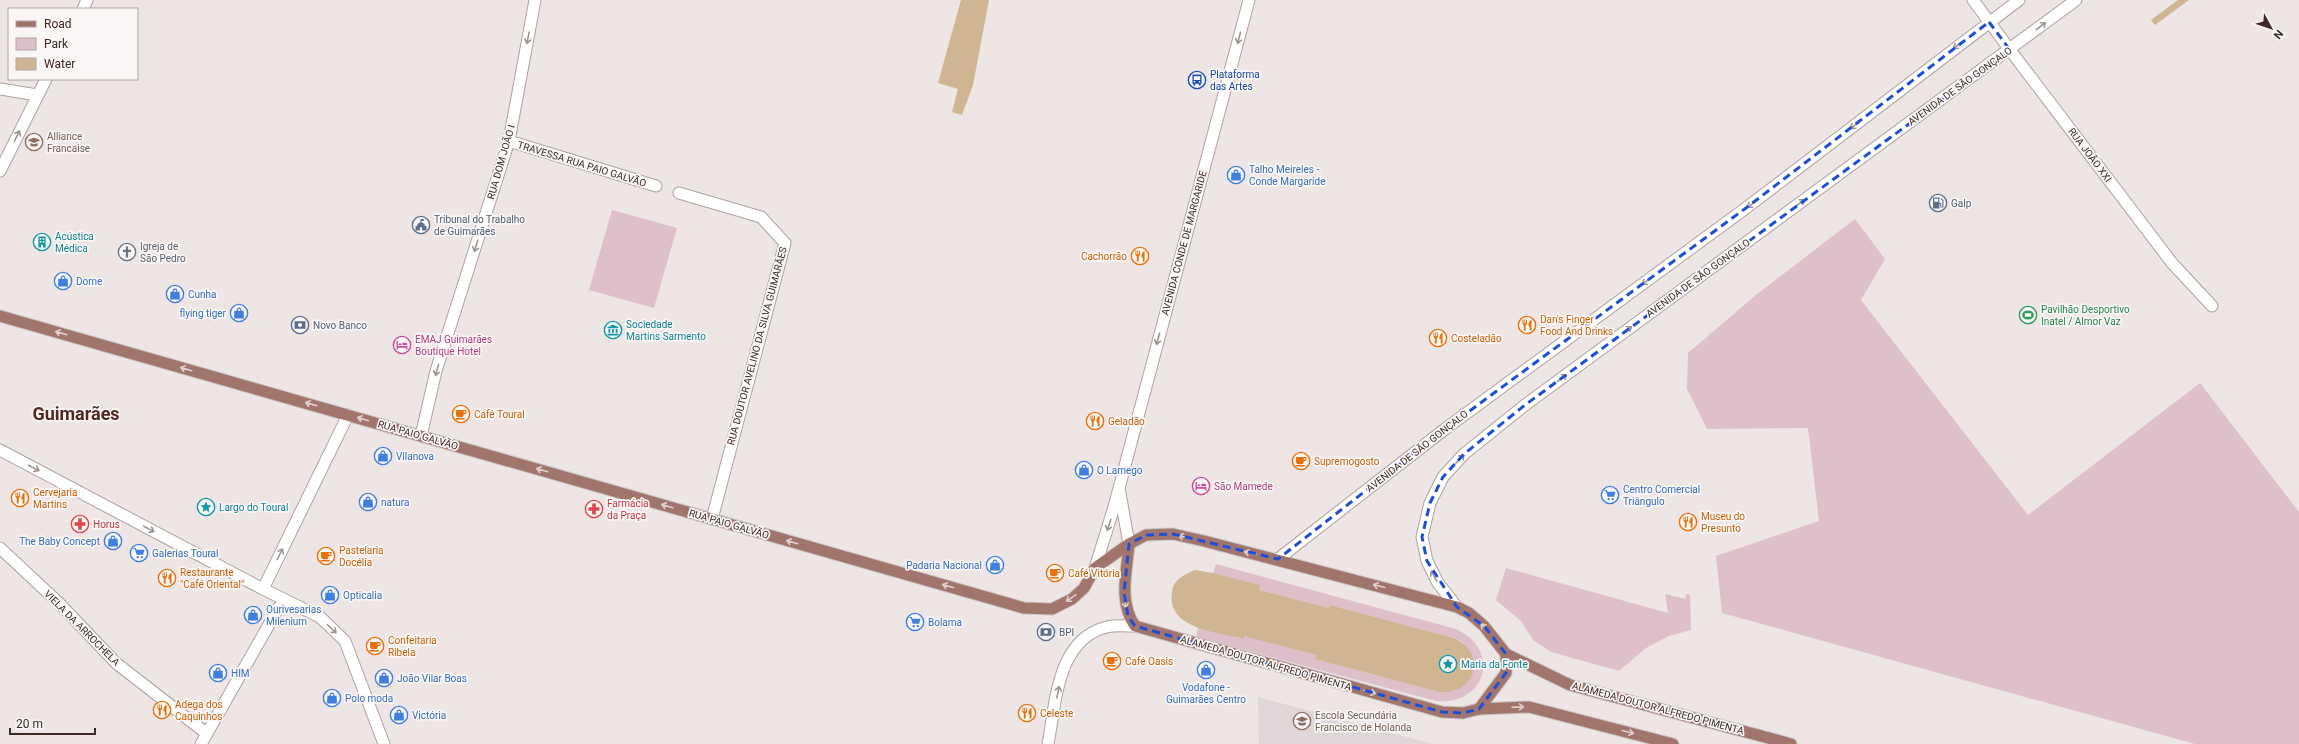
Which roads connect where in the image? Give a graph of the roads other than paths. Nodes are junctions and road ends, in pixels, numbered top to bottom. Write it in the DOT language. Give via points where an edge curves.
graph roads {
  1 [pos="535,0"];
  2 [pos="1249,0"];
  3 [pos="1973,0"];
  4 [pos="2019,0"];
  5 [pos="2076,0"];
  6 [pos="1989,22"];
  7 [pos="2010,50"];
  8 [pos="45,80"];
  9 [pos="0,89"];
  10 [pos="37,95"];
  11 [pos="508,141"];
  12 [pos="0,171"];
  13 [pos="656,186"];
  14 [pos="679,193"];
  15 [pos="2212,306"];
  16 [pos="0,316"];
  17 [pos="348,415"];
  18 [pos="421,436"];
  19 [pos="0,450"];
  20 [pos="1119,487"];
  21 [pos="712,519"];
  22 [pos="1129,544"];
  23 [pos="0,548"];
  24 [pos="1278,559"];
  25 [pos="1095,568"];
  26 [pos="263,589"];
  27 [pos="279,607"];
  28 [pos="1457,607"];
  29 [pos="1135,626"];
  30 [pos="1506,654"];
  31 [pos="1479,709"];
  32 [pos="206,733"];
  33 [pos="202,744"];
  34 [pos="384,744"];
  35 [pos="1048,744"];
  36 [pos="1673,744"];
  37 [pos="1790,744"];
  1 -- 11 [label="street, RUA DOM JOÃO I, one-way"];
  2 -- 20 [label="street, AVENIDA CONDE DE MARGARIDE, one-way"];
  3 -- 6 [label="street, RUA JOÃO XXI"];
  4 -- 6 [label="street, AVENIDA DE SÃO GONÇALO"];
  7 -- 5 [label="street, AVENIDA DE SÃO GONÇALO, one-way"];
  6 -- 7 [label="street, RUA JOÃO XXI"];
  6 -- 24 [label="street, AVENIDA DE SÃO GONÇALO, one-way" via="1746,208 1445,429"];
  7 -- 15 [label="street, RUA JOÃO XXI" via="2172,263"];
  28 -- 7 [label="street, AVENIDA DE SÃO GONÇALO, one-way" via="1438,583 1427,561 1422,537 1430,503 1443,477 1464,454 1525,405"];
  8 -- 10 [label="street"];
  9 -- 10 [label="street"];
  12 -- 10 [label="street, one-way"];
  11 -- 13 [label="street, TRAVESSA RUA PAIO GALVÃO"];
  11 -- 18 [label="street, RUA DOM JOÃO I, one-way" via="436,371"];
  14 -- 21 [label="street, RUA DOUTOR AVELINO DA SILVA GUIMARÃES" via="761,217 785,243"];
  17 -- 16 [label="main road, one-way"];
  18 -- 17 [label="main road, RUA PAIO GALVÃO, one-way"];
  26 -- 17 [label="street, one-way"];
  21 -- 18 [label="main road, RUA PAIO GALVÃO, one-way"];
  19 -- 26 [label="street, one-way"];
  20 -- 22 [label="street, AVENIDA CONDE DE MARGARIDE"];
  20 -- 25 [label="street, AVENIDA CONDE DE MARGARIDE, one-way"];
  25 -- 21 [label="main road, RUA PAIO GALVÃO, one-way" via="1084,588 1072,599 1052,609 1024,608"];
  24 -- 22 [label="main road, ALAMEDA DOUTOR ALFREDO PIMENTA, one-way" via="1173,534 1146,535"];
  22 -- 25 [label="main road, ALAMEDA DOUTOR ALFREDO PIMENTA"];
  22 -- 29 [label="main road, one-way" via="1124,593 1128,616"];
  23 -- 32 [label="street, VIELA DA ARROCHELA" via="60,604 116,663"];
  28 -- 24 [label="main road, ALAMEDA DOUTOR ALFREDO PIMENTA, one-way"];
  26 -- 34 [label="street, one-way" via="320,616 345,641"];
  27 -- 32 [label="street"];
  30 -- 28 [label="main road, ALAMEDA DOUTOR ALFREDO PIMENTA, one-way" via="1484,626"];
  29 -- 31 [label="main road, ALAMEDA DOUTOR ALFREDO PIMENTA, one-way" via="1442,712 1463,713"];
  35 -- 29 [label="street, one-way" via="1062,674 1076,644 1091,632 1108,626"];
  30 -- 31 [label="main road" via="1506,673"];
  30 -- 37 [label="main road, ALAMEDA DOUTOR ALFREDO PIMENTA" via="1570,685"];
  31 -- 36 [label="main road, ALAMEDA DOUTOR ALFREDO PIMENTA, one-way" via="1529,707"];
  32 -- 33 [label="street"];
}
